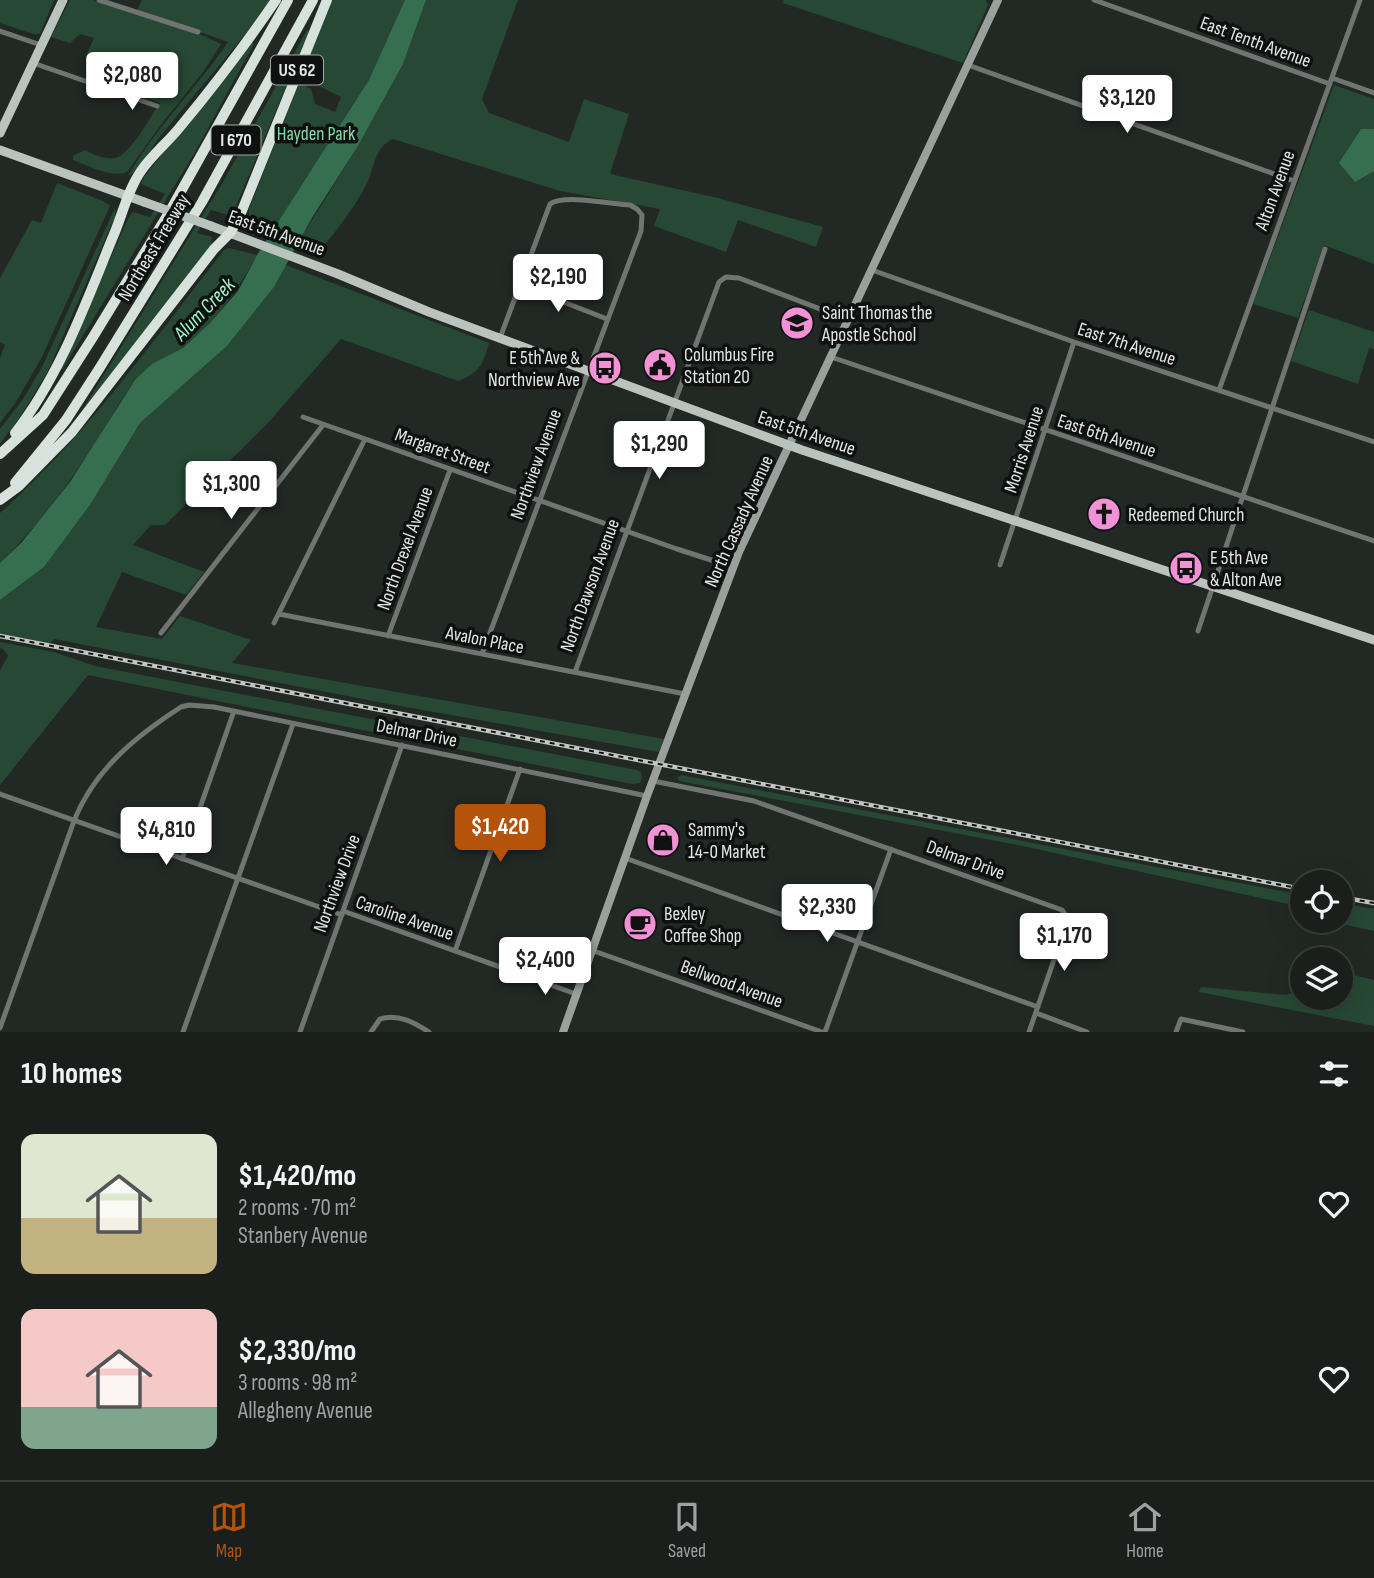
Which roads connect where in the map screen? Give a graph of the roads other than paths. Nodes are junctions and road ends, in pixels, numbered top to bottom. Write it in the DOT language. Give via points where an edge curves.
graph roads {
  1 [pos="63,0"];
  2 [pos="99,0"];
  3 [pos="276,0"];
  4 [pos="288,0"];
  5 [pos="313,0"];
  6 [pos="327,0"];
  7 [pos="1094,0"];
  8 [pos="1360,0"];
  9 [pos="995,1"];
  10 [pos="0,31"];
  11 [pos="198,32"];
  12 [pos="41,45"];
  13 [pos="33,63"];
  14 [pos="968,65"];
  15 [pos="1331,81"];
  16 [pos="1374,93"];
  17 [pos="157,107"];
  18 [pos="0,133"];
  19 [pos="0,150"];
  20 [pos="1294,181"];
  21 [pos="128,196"];
  22 [pos="190,219"];
  23 [pos="230,233"];
  24 [pos="1325,249"];
  25 [pos="872,270"];
  26 [pos="520,285"];
  27 [pos="607,319"];
  28 [pos="849,320"];
  29 [pos="500,338"];
  30 [pos="1074,342"];
  31 [pos="831,357"];
  32 [pos="587,370"];
  33 [pos="1219,390"];
  34 [pos="675,403"];
  35 [pos="1273,408"];
  36 [pos="303,417"];
  37 [pos="323,425"];
  38 [pos="1045,431"];
  39 [pos="365,439"];
  40 [pos="1374,442"];
  41 [pos="790,445"];
  42 [pos="0,453"];
  43 [pos="450,470"];
  44 [pos="1242,496"];
  45 [pos="0,498"];
  46 [pos="538,500"];
  47 [pos="1016,521"];
  48 [pos="626,531"];
  49 [pos="1374,541"];
  50 [pos="1000,565"];
  51 [pos="733,566"];
  52 [pos="1212,586"];
  53 [pos="279,614"];
  54 [pos="274,623"];
  55 [pos="1198,631"];
  56 [pos="161,634"];
  57 [pos="388,636"];
  58 [pos="1374,640"];
  59 [pos="482,654"];
  60 [pos="575,672"];
  61 [pos="685,694"];
  62 [pos="234,712"];
  63 [pos="293,724"];
  64 [pos="402,745"];
  65 [pos="520,769"];
  66 [pos="653,781"];
  67 [pos="0,794"];
  68 [pos="647,796"];
  69 [pos="74,821"];
  70 [pos="891,849"];
  71 [pos="625,858"];
  72 [pos="182,859"];
  73 [pos="238,878"];
  74 [pos="342,913"];
  75 [pos="858,942"];
  76 [pos="592,950"];
  77 [pos="456,951"];
  78 [pos="576,994"];
  79 [pos="1037,1010"];
  80 [pos="0,1028"];
  81 [pos="183,1032"];
  82 [pos="300,1032"];
  83 [pos="371,1032"];
  84 [pos="429,1032"];
  85 [pos="563,1032"];
  86 [pos="824,1032"];
  87 [pos="1029,1032"];
  88 [pos="1087,1032"];
  89 [pos="1176,1032"];
  90 [pos="1243,1032"];
  1 -- 12 [label="main road"];
  2 -- 11 [label="street"];
  3 -- 21 [label="highway, US 62" via="227,69 141,170"];
  4 -- 42 [label="highway, Northeast Freeway / I 670" via="165,220 93,337 43,415"];
  5 -- 22 [label="highway, Northeast Freeway / I 670"];
  6 -- 23 [label="highway, US 62"];
  7 -- 15 [label="street, East Tenth Avenue"];
  8 -- 15 [label="street, Alton Avenue"];
  9 -- 14 [label="street, North Cassady Avenue"];
  10 -- 12 [label="street"];
  12 -- 13 [label="main road"];
  13 -- 17 [label="street"];
  13 -- 18 [label="main road"];
  14 -- 20 [label="street"];
  14 -- 25 [label="street, North Cassady Avenue"];
  15 -- 16 [label="street, East Tenth Avenue"];
  15 -- 20 [label="street, Alton Avenue"];
  19 -- 21 [label="main road, East 5th Avenue"];
  20 -- 33 [label="street, Alton Avenue"];
  21 -- 22 [label="main road, East 5th Avenue, bridge"];
  21 -- 42 [label="highway" via="49,382"];
  22 -- 23 [label="main road, East 5th Avenue, bridge"];
  22 -- 45 [label="highway, Northeast Freeway / I 670" via="66,420"];
  23 -- 29 [label="main road, East 5th Avenue"];
  23 -- 45 [label="highway" via="72,432 19,486"];
  24 -- 35 [label="street"];
  25 -- 28 [label="street, North Cassady Avenue"];
  25 -- 30 [label="street, East 7th Avenue"];
  26 -- 27 [label="street"];
  26 -- 27 [label="street, Northview Avenue" via="553,201 630,205 642,215 641,230"];
  26 -- 29 [label="street"];
  27 -- 32 [label="street, Northview Avenue"];
  28 -- 31 [label="street, North Cassady Avenue"];
  28 -- 34 [label="street, North Dawson Avenue" via="726,277 716,289"];
  29 -- 32 [label="main road, East 5th Avenue"];
  30 -- 33 [label="street, East 7th Avenue"];
  30 -- 38 [label="street, Morris Avenue"];
  31 -- 38 [label="street, East 6th Avenue"];
  31 -- 41 [label="street, North Cassady Avenue"];
  32 -- 34 [label="main road, East 5th Avenue"];
  32 -- 46 [label="street, Northview Avenue"];
  33 -- 35 [label="street, East 7th Avenue"];
  34 -- 41 [label="main road, East 5th Avenue"];
  34 -- 48 [label="street, North Dawson Avenue"];
  35 -- 40 [label="street, East 7th Avenue"];
  35 -- 44 [label="street"];
  36 -- 37 [label="street, Margaret Street"];
  37 -- 39 [label="street, Margaret Street"];
  37 -- 56 [label="street"];
  38 -- 44 [label="street, East 6th Avenue"];
  38 -- 47 [label="street, Morris Avenue"];
  39 -- 43 [label="street, Margaret Street"];
  39 -- 53 [label="street"];
  41 -- 47 [label="main road, East 5th Avenue"];
  41 -- 51 [label="street, North Cassady Avenue"];
  43 -- 46 [label="street, Margaret Street"];
  43 -- 57 [label="street, North Drexel Avenue"];
  44 -- 49 [label="street, East 6th Avenue"];
  44 -- 52 [label="street"];
  46 -- 48 [label="street, Margaret Street"];
  46 -- 59 [label="street, Northview Avenue"];
  47 -- 50 [label="street, Morris Avenue"];
  47 -- 52 [label="main road, East 5th Avenue"];
  48 -- 51 [label="street, Margaret Street"];
  48 -- 60 [label="street, North Dawson Avenue"];
  51 -- 61 [label="street, North Cassady Avenue"];
  52 -- 55 [label="street"];
  52 -- 58 [label="main road, East 5th Avenue"];
  53 -- 54 [label="street"];
  53 -- 57 [label="street, Avalon Place"];
  57 -- 59 [label="street, Avalon Place"];
  59 -- 60 [label="street, Avalon Place"];
  60 -- 61 [label="street, Avalon Place"];
  61 -- 66 [label="street, North Cassady Avenue"];
  62 -- 63 [label="street, Delmar Drive"];
  62 -- 69 [label="street, Delmar Drive" via="181,707 110,764 85,797"];
  62 -- 72 [label="street"];
  63 -- 64 [label="street, Delmar Drive"];
  63 -- 73 [label="street"];
  64 -- 65 [label="street, Delmar Drive"];
  64 -- 74 [label="street, Northview Drive"];
  65 -- 68 [label="street, Delmar Drive"];
  65 -- 77 [label="street"];
  66 -- 68 [label="street, North Cassady Avenue"];
  66 -- 70 [label="street, Delmar Drive" via="754,801"];
  67 -- 69 [label="street, Caroline Avenue"];
  68 -- 71 [label="street, North Cassady Avenue"];
  69 -- 72 [label="street, Caroline Avenue"];
  69 -- 80 [label="street"];
  70 -- 75 [label="street"];
  70 -- 79 [label="street, Delmar Drive" via="1065,913 1065,928"];
  71 -- 75 [label="street"];
  71 -- 76 [label="street, North Cassady Avenue"];
  72 -- 73 [label="street, Caroline Avenue"];
  73 -- 74 [label="street, Caroline Avenue"];
  73 -- 81 [label="street"];
  74 -- 77 [label="street, Caroline Avenue"];
  74 -- 82 [label="street, Northview Drive"];
  75 -- 79 [label="street"];
  75 -- 86 [label="street"];
  76 -- 78 [label="street, North Cassady Avenue"];
  76 -- 86 [label="street, Bellwood Avenue"];
  77 -- 78 [label="street, Caroline Avenue"];
  78 -- 85 [label="street, North Cassady Avenue"];
  79 -- 87 [label="street"];
  79 -- 88 [label="street"];
  83 -- 84 [label="street" via="380,1019 392,1017"];
  89 -- 90 [label="street" via="1181,1019"];
}
